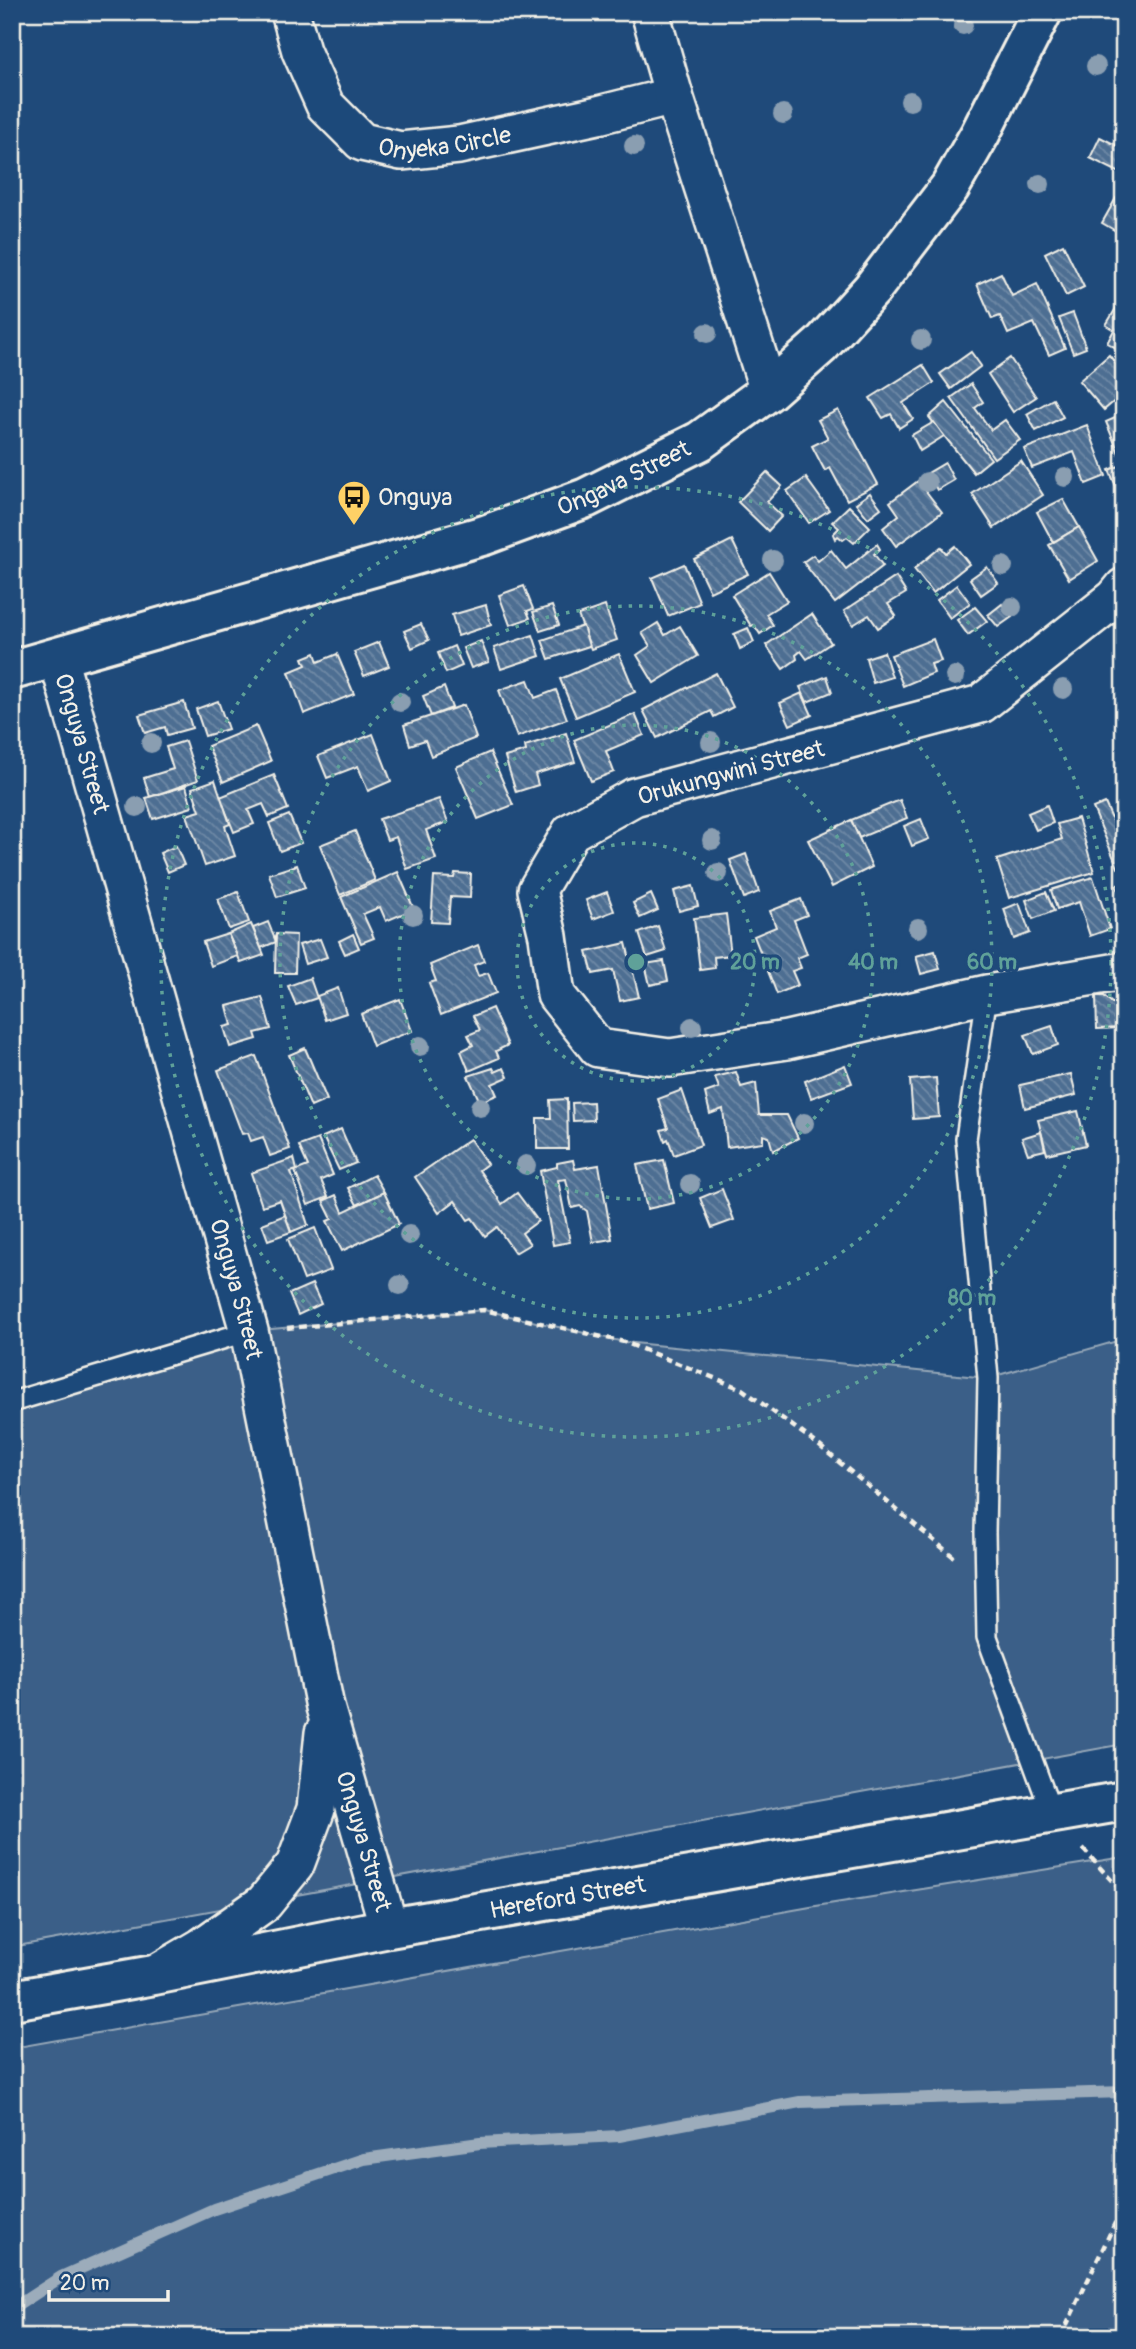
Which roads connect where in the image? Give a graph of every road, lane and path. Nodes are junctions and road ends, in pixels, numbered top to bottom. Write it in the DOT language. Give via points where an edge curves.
graph roads {
  1 [pos="289,12"];
  2 [pos="650,12"];
  3 [pos="1042,12"];
  4 [pos="674,96"];
  5 [pos="769,391"];
  6 [pos="1124,587"];
  7 [pos="58,658"];
  8 [pos="12,670"];
  9 [pos="1124,971"];
  10 [pos="987,994"];
  11 [pos="249,1331"];
  12 [pos="12,1402"];
  13 [pos="986,1583"];
  14 [pos="326,1707"];
  15 [pos="1124,1801"];
  16 [pos="1052,1814"];
  17 [pos="1124,1894"];
  18 [pos="1124,1913"];
  19 [pos="389,1928"];
  20 [pos="154,1975"];
  21 [pos="1124,1985"];
  22 [pos="12,2000"];
  23 [pos="1124,2204"];
  24 [pos="1061,2337"];
  1 -- 4 [label="street, Onyeka Circle" via="325,105 362,142 401,151 459,145"];
  2 -- 4 [label="street"];
  3 -- 5 [label="street, Ongava Street" via="950,187 872,289 821,345"];
  4 -- 5 [label="street"];
  5 -- 7 [label="street, Ongava Street" via="700,441 586,498 485,535"];
  6 -- 10 [label="street, Orukungwini Street" via="981,704 635,797 571,832 537,890 556,995 598,1048 670,1058 787,1040"];
  7 -- 8 [label="street, Ongava Street"];
  7 -- 11 [label="street, Onguya Street"];
  9 -- 10 [label="street, Orukungwini Street"];
  10 -- 13 [label="lane" via="966,1139 988,1378"];
  11 -- 12 [label="lane"];
  11 -- 13 [label="path" via="484,1310 624,1342 742,1389 817,1443"];
  11 -- 14 [label="street, Onguya Street"];
  13 -- 16 [label="lane" via="986,1637"];
  14 -- 19 [label="street, Onguya Street"];
  14 -- 20 [label="street" via="316,1809 295,1865 264,1903"];
  15 -- 16 [label="street, Hereford Street"];
  16 -- 17 [label="path"];
  16 -- 19 [label="street, Hereford Street"];
  18 -- 21 [label="path" via="1120,1979"];
  19 -- 20 [label="street, Hereford Street"];
  20 -- 22 [label="street, Hereford Street"];
  23 -- 24 [label="path"];
}
